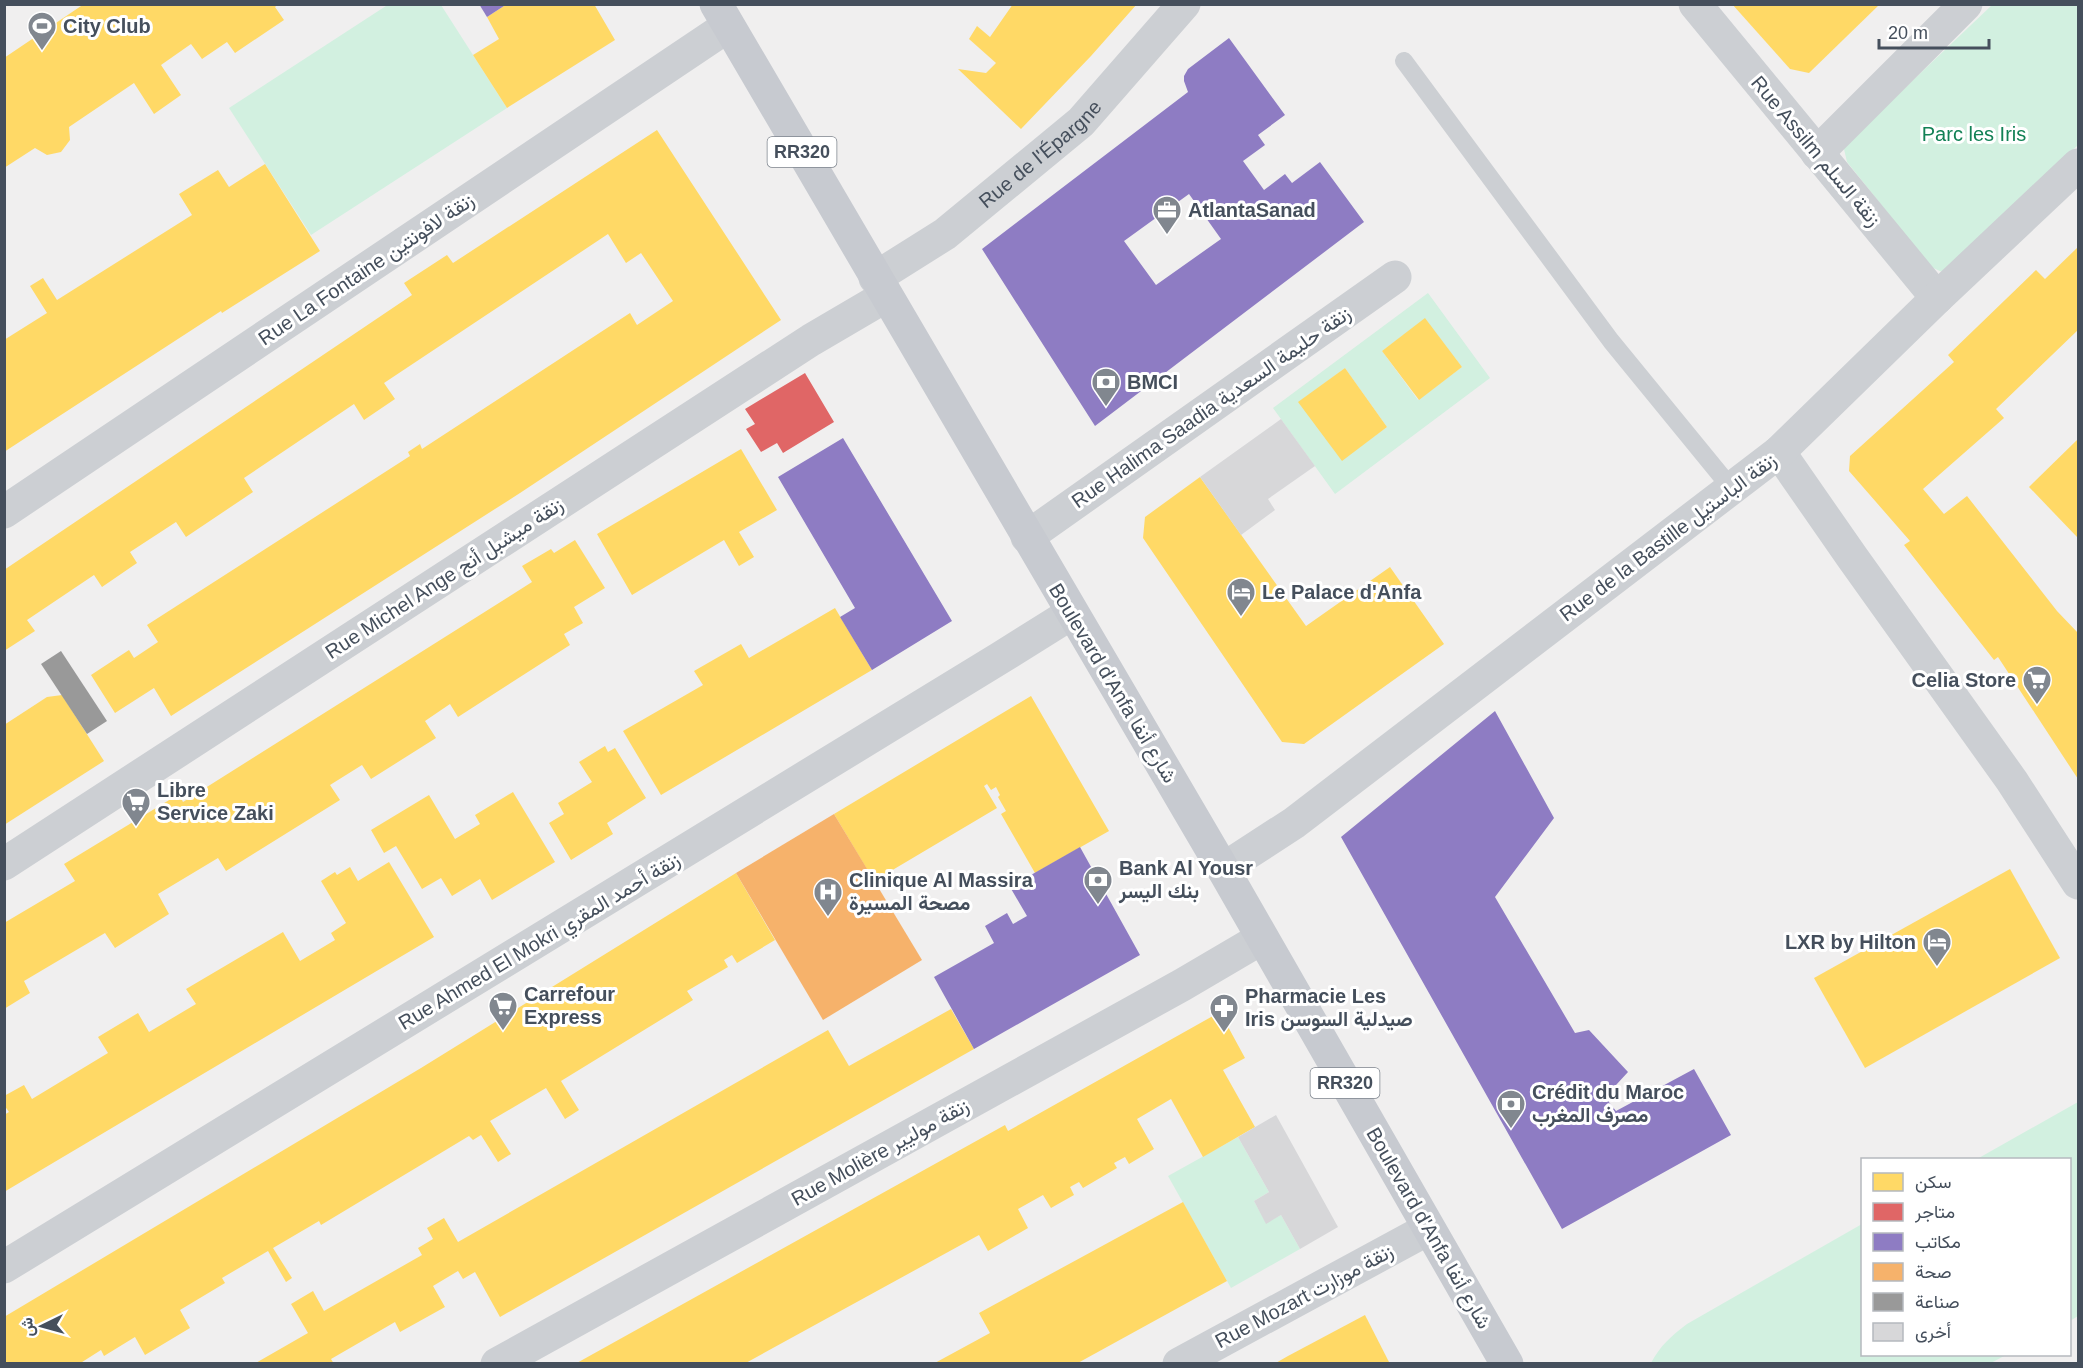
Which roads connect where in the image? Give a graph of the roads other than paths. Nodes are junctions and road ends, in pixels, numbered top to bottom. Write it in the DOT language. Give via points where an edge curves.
graph roads {
  1 [pos="1184,4"];
  2 [pos="1695,4"];
  3 [pos="1966,4"];
  4 [pos="722,15"];
  5 [pos="1404,61"];
  6 [pos="1817,153"];
  7 [pos="2079,165"];
  8 [pos="1395,277"];
  9 [pos="880,287"];
  10 [pos="1937,298"];
  11 [pos="1779,452"];
  12 [pos="1732,489"];
  13 [pos="4,512"];
  14 [pos="1027,537"];
  15 [pos="1072,613"];
  16 [pos="4,864"];
  17 [pos="1223,869"];
  18 [pos="2079,883"];
  19 [pos="1262,938"];
  20 [pos="1428,1229"];
  21 [pos="4,1267"];
  22 [pos="496,1364"];
  23 [pos="1179,1364"];
  24 [pos="1507,1364"];
  1 -- 9 [label="street, Rue de l'Épargne" via="1081,122"];
  2 -- 6 [label="street, Rue Assilm زنقة السلم"];
  3 -- 6 [label="street"];
  4 -- 9 [label="main road, Boulevard d'Anfa شارع أنفا / RR320"];
  4 -- 13 [label="street, Rue La Fontaine زنقة لافونتين"];
  5 -- 12 [label="lane" via="1611,341"];
  6 -- 10 [label="street, Rue Assilm زنقة السلم"];
  7 -- 10 [label="street, Rue de la Bastille زنقة الباستيل"];
  8 -- 14 [label="street, Rue Halima Saadia زنقة حليمة السعدية"];
  9 -- 14 [label="main road, Boulevard d'Anfa شارع أنفا / RR320"];
  9 -- 16 [label="street, Rue Michel Ange زنقة ميشبل أنج" via="801,346"];
  10 -- 11 [label="street, Rue de la Bastille زنقة الباستيل"];
  11 -- 12 [label="street, Rue de la Bastille زنقة الباستيل"];
  11 -- 18 [label="street" via="2012,781"];
  12 -- 17 [label="street, Rue de la Bastille زنقة الباستيل" via="1294,823"];
  14 -- 15 [label="main road, Boulevard d'Anfa شارع أنفا / RR320"];
  15 -- 17 [label="main road, Boulevard d'Anfa شارع أنفا / RR320"];
  15 -- 21 [label="street, Rue Ahmed El Mokri زنقة أحمد المقري"];
  17 -- 19 [label="main road, Boulevard d'Anfa شارع أنفا / RR320"];
  19 -- 20 [label="main road, Boulevard d'Anfa شارع أنفا / RR320"];
  19 -- 22 [label="street, Rue Molière زنقة موليير"];
  20 -- 23 [label="street, Rue Mozart زنقة موزارت"];
  20 -- 24 [label="main road, Boulevard d'Anfa شارع أنفا / RR320"];
}
